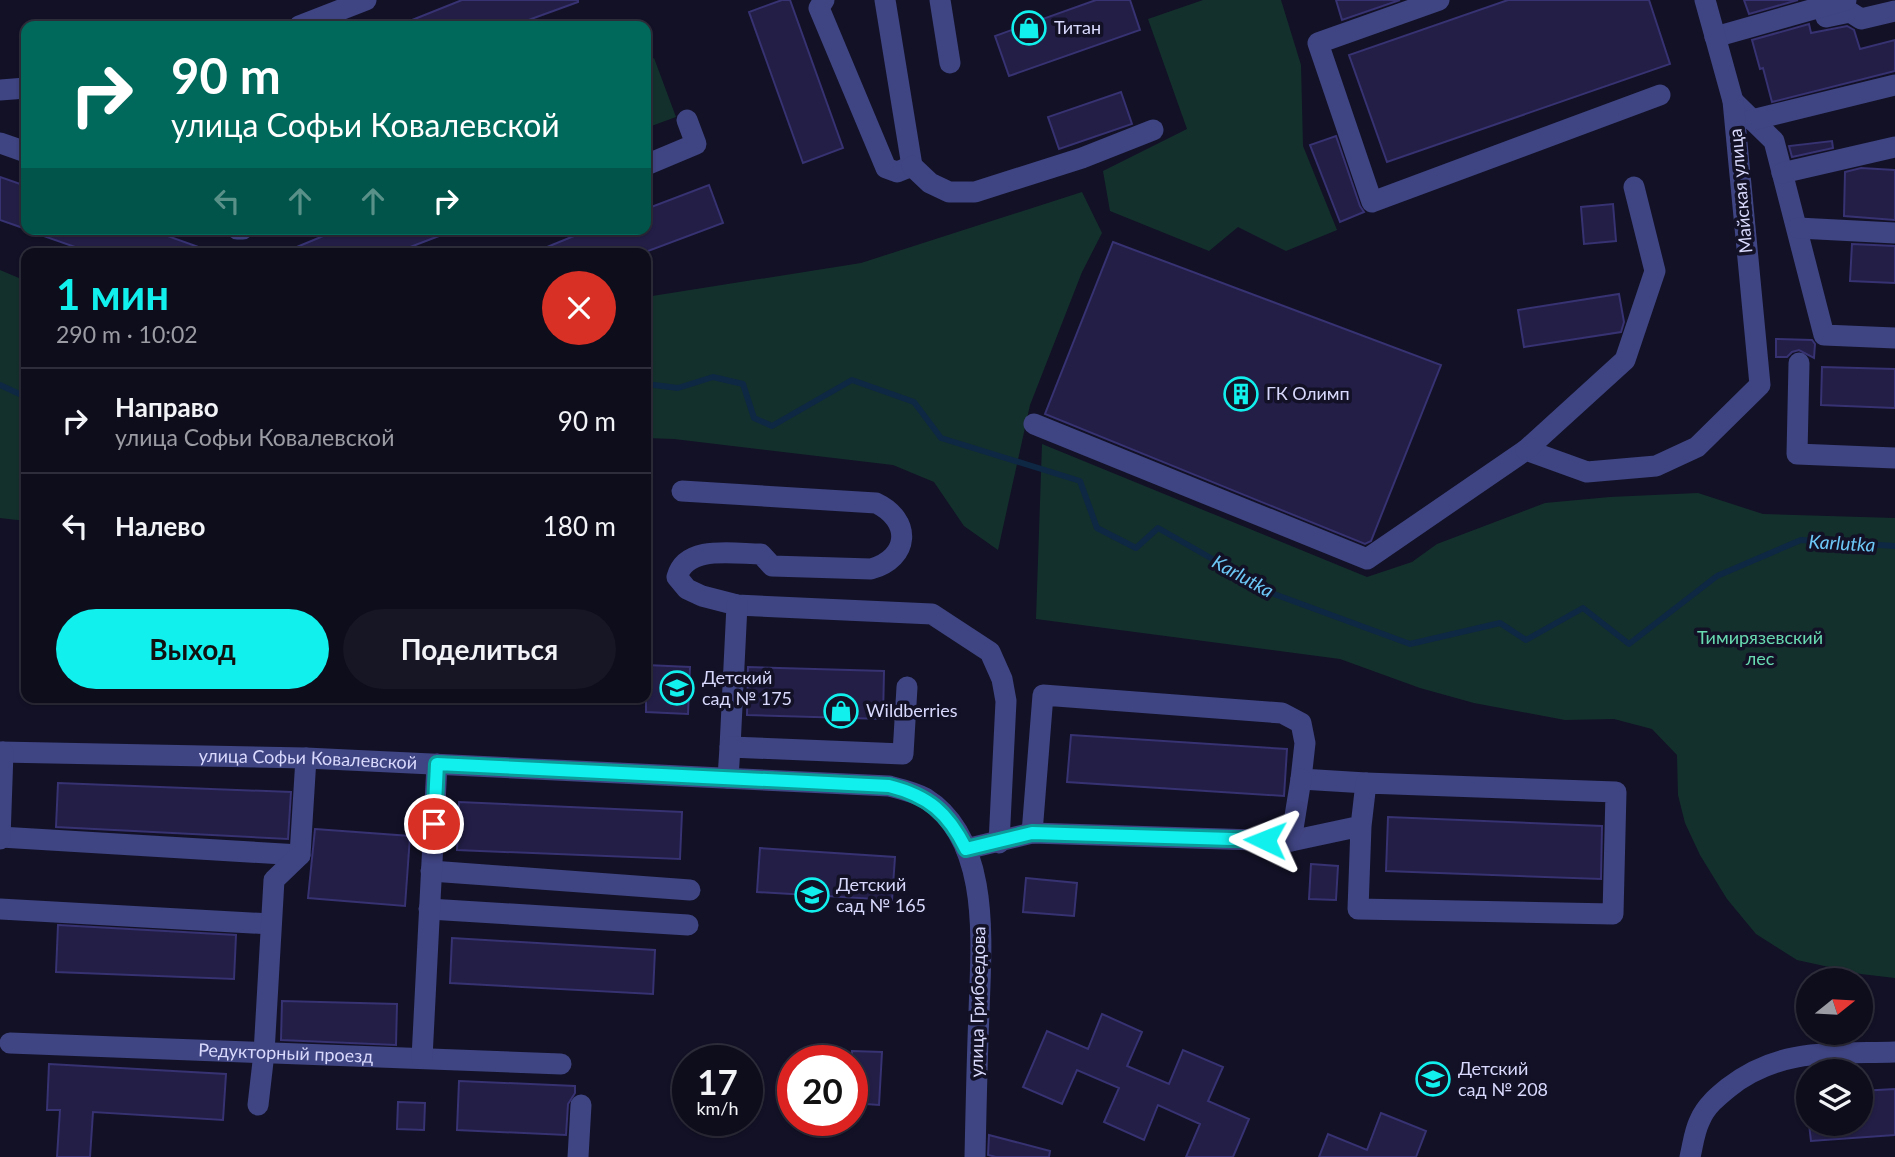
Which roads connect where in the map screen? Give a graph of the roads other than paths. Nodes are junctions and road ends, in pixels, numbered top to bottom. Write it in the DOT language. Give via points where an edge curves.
graph roads {
  1 [pos="366,0"];
  2 [pos="824,0"];
  3 [pos="885,0"];
  4 [pos="940,0"];
  5 [pos="1439,0"];
  6 [pos="1705,0"];
  7 [pos="1846,0"];
  8 [pos="1809,10"];
  9 [pos="1895,11"];
  10 [pos="312,21"];
  11 [pos="1715,37"];
  12 [pos="950,63"];
  13 [pos="1895,85"];
  14 [pos="21,88"];
  15 [pos="0,90"];
  16 [pos="1660,95"];
  17 [pos="1733,101"];
  18 [pos="687,120"];
  19 [pos="1752,120"];
  20 [pos="1153,130"];
  21 [pos="0,142"];
  22 [pos="1895,147"];
  23 [pos="21,150"];
  24 [pos="651,163"];
  25 [pos="912,166"];
  26 [pos="1783,173"];
  27 [pos="1634,187"];
  28 [pos="1798,228"];
  29 [pos="1895,233"];
  30 [pos="1895,338"];
  31 [pos="1799,363"];
  32 [pos="1034,424"];
  33 [pos="1526,450"];
  34 [pos="1895,458"];
  35 [pos="682,491"];
  36 [pos="1376,529"];
  37 [pos="1398,538"];
  38 [pos="737,605"];
  39 [pos="907,687"];
  40 [pos="1006,701"];
  41 [pos="1042,703"];
  42 [pos="730,747"];
  43 [pos="1,752"];
  44 [pos="306,758"];
  45 [pos="437,764"];
  46 [pos="728,778"];
  47 [pos="1301,779"];
  48 [pos="1366,783"];
  49 [pos="1361,826"];
  50 [pos="1032,833"];
  51 [pos="0,838"];
  52 [pos="1291,841"];
  53 [pos="999,843"];
  54 [pos="966,849"];
  55 [pos="300,855"];
  56 [pos="431,872"];
  57 [pos="690,890"];
  58 [pos="0,909"];
  59 [pos="429,909"];
  60 [pos="271,924"];
  61 [pos="688,925"];
  62 [pos="10,1043"];
  63 [pos="1895,1052"];
  64 [pos="264,1053"];
  65 [pos="422,1058"];
  66 [pos="561,1064"];
  67 [pos="258,1105"];
  68 [pos="581,1105"];
  69 [pos="578,1157"];
  70 [pos="975,1157"];
  71 [pos="1690,1157"];
  1 -- 10 [label="street"];
  2 -- 25 [label="street" via="819,8 886,168 897,172"];
  3 -- 25 [label="street"];
  4 -- 12 [label="street"];
  5 -- 16 [label="street" via="1318,43 1371,202"];
  6 -- 11 [label="street, Майская улица"];
  7 -- 8 [label="street"];
  8 -- 9 [label="street" via="1822,18 1850,12 1861,19"];
  8 -- 11 [label="street"];
  11 -- 17 [label="street, Майская улица"];
  13 -- 19 [label="street"];
  14 -- 15 [label="street"];
  17 -- 19 [label="street"];
  17 -- 33 [label="street, Майская улица" via="1760,385 1697,447 1656,466 1587,472"];
  18 -- 24 [label="street" via="696,144"];
  19 -- 26 [label="street" via="1774,141"];
  20 -- 25 [label="street" via="975,192 949,192 930,183"];
  21 -- 23 [label="street"];
  22 -- 26 [label="street"];
  26 -- 28 [label="street"];
  27 -- 33 [label="street" via="1655,271 1625,360"];
  28 -- 29 [label="street"];
  28 -- 30 [label="street" via="1824,335"];
  31 -- 34 [label="street" via="1797,454"];
  32 -- 37 [label="street" via="1367,559"];
  33 -- 37 [label="street"];
  35 -- 38 [label="street" via="877,503 900,524 902,537 893,559 872,569 772,566 761,554 699,555 680,566 677,577 687,589"];
  36 -- 37 [label="street"];
  38 -- 40 [label="street" via="932,614 990,652"];
  38 -- 42 [label="street"];
  39 -- 42 [label="street" via="903,754"];
  40 -- 41 [label="street"];
  40 -- 53 [label="street"];
  41 -- 47 [label="street" via="1043,695 1282,712 1301,723 1305,743"];
  41 -- 50 [label="street"];
  42 -- 46 [label="street"];
  43 -- 44 [label="street, улица Софьи Ковалевской"];
  43 -- 51 [label="street"];
  44 -- 45 [label="street, улица Софьи Ковалевской"];
  44 -- 55 [label="street"];
  45 -- 46 [label="street, улица Софьи Ковалевской"];
  45 -- 56 [label="street"];
  46 -- 54 [label="street, улица Софьи Ковалевской" via="904,790 925,798 944,815"];
  47 -- 48 [label="street"];
  47 -- 52 [label="street"];
  48 -- 49 [label="street"];
  48 -- 49 [label="street" via="1616,792 1613,914 1358,909"];
  49 -- 52 [label="street"];
  50 -- 52 [label="street"];
  50 -- 53 [label="street"];
  51 -- 55 [label="street"];
  53 -- 54 [label="street"];
  54 -- 70 [label="street, улица Грибоедова" via="979,903 981,941"];
  55 -- 60 [label="street" via="274,880"];
  56 -- 57 [label="street"];
  56 -- 59 [label="street"];
  58 -- 60 [label="street"];
  59 -- 61 [label="street"];
  59 -- 65 [label="street"];
  60 -- 64 [label="street"];
  62 -- 64 [label="street, Редукторный проезд"];
  63 -- 71 [label="street" via="1799,1056 1746,1073 1712,1101 1700,1118"];
  64 -- 65 [label="street, Редукторный проезд"];
  64 -- 67 [label="street"];
  65 -- 66 [label="street, Редукторный проезд"];
  68 -- 69 [label="street"];
}
